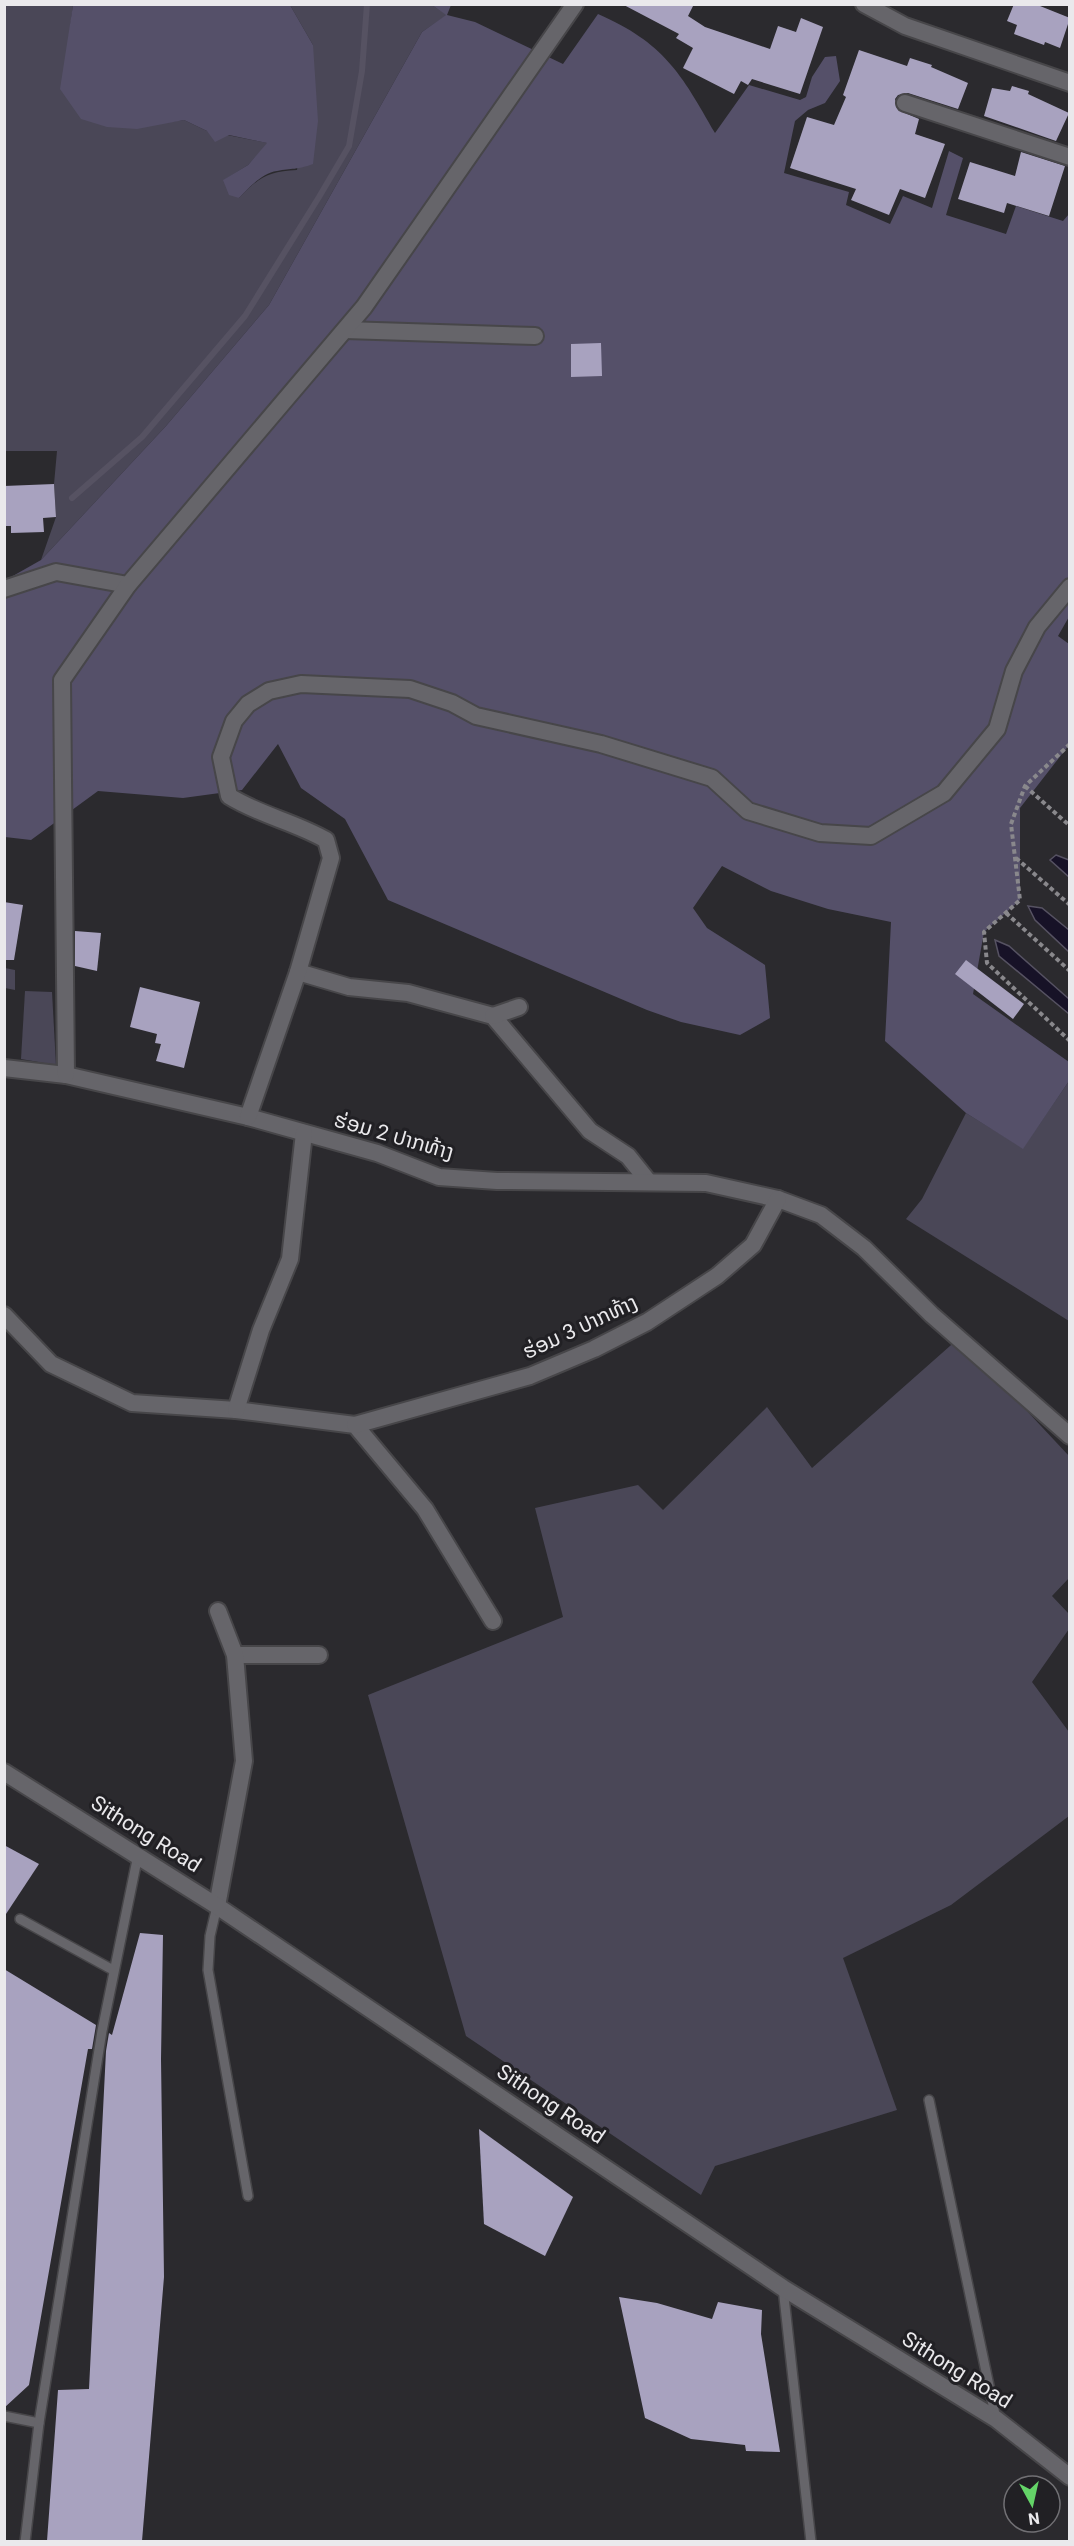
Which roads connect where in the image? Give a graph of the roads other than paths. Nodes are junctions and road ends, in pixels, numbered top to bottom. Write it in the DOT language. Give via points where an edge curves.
graph roads {
  1 [pos="575,4"];
  2 [pos="864,4"];
  3 [pos="1070,83"];
  4 [pos="905,103"];
  5 [pos="1070,158"];
  6 [pos="345,330"];
  7 [pos="535,336"];
  8 [pos="128,585"];
  9 [pos="1070,587"];
  10 [pos="4,589"];
  11 [pos="298,972"];
  12 [pos="519,1007"];
  13 [pos="493,1016"];
  14 [pos="4,1068"];
  15 [pos="66,1075"];
  16 [pos="248,1117"];
  17 [pos="304,1133"];
  18 [pos="648,1181"];
  19 [pos="778,1199"];
  20 [pos="4,1315"];
  21 [pos="236,1410"];
  22 [pos="355,1425"];
  23 [pos="1070,1436"];
  24 [pos="218,1611"];
  25 [pos="493,1621"];
  26 [pos="319,1654"];
  27 [pos="234,1655"];
  28 [pos="4,1772"];
  29 [pos="138,1855"];
  30 [pos="217,1906"];
  31 [pos="20,1919"];
  32 [pos="113,1970"];
  33 [pos="929,2100"];
  34 [pos="248,2196"];
  35 [pos="783,2288"];
  36 [pos="4,2416"];
  37 [pos="996,2419"];
  38 [pos="39,2423"];
  39 [pos="1070,2477"];
  40 [pos="25,2541"];
  41 [pos="811,2541"];
  1 -- 6 [label="street"];
  2 -- 3 [label="street" via="905,27"];
  4 -- 5 [label="street"];
  6 -- 7 [label="street"];
  6 -- 8 [label="street"];
  8 -- 10 [label="street" via="56,572"];
  8 -- 15 [label="street" via="62,680"];
  9 -- 11 [label="street" via="1037,627 1014,670 997,729 944,793 871,836 820,833 748,811 712,778 601,744 476,716 410,689 301,684 269,691 248,704 234,721 221,757 229,796 326,840 331,858"];
  11 -- 13 [label="street" via="349,987 408,993"];
  11 -- 16 [label="street"];
  12 -- 13 [label="street"];
  13 -- 18 [label="street" via="591,1131 628,1156"];
  14 -- 15 [label="street, ຮ່ອມ 2 ປາກທ້າງ"];
  15 -- 16 [label="street, ຮ່ອມ 2 ປາກທ້າງ"];
  16 -- 17 [label="street, ຮ່ອມ 2 ປາກທ້າງ"];
  17 -- 18 [label="street, ຮ່ອມ 2 ປາກທ້າງ" via="377,1153 439,1177"];
  17 -- 21 [label="street" via="291,1258 261,1330"];
  18 -- 19 [label="street, ຮ່ອມ 2 ປາກທ້າງ" via="706,1183"];
  19 -- 22 [label="street, ຮ່ອມ 3 ປາກທ້າງ" via="753,1245 717,1276 647,1322 530,1376"];
  19 -- 23 [label="street, ຮ່ອມ 2 ປາກທ້າງ" via="821,1215 864,1248 932,1315"];
  20 -- 21 [label="street, ຮ່ອມ 3 ປາກທ້າງ" via="51,1364 132,1403"];
  21 -- 22 [label="street, ຮ່ອມ 3 ປາກທ້າງ"];
  22 -- 25 [label="street" via="425,1509"];
  24 -- 27 [label="street"];
  26 -- 27 [label="street"];
  27 -- 30 [label="street" via="244,1761"];
  28 -- 29 [label="street, Sithong Road"];
  29 -- 30 [label="street, Sithong Road"];
  29 -- 32 [label="lane"];
  30 -- 34 [label="lane" via="208,1970"];
  30 -- 35 [label="street, Sithong Road"];
  31 -- 32 [label="lane"];
  32 -- 38 [label="lane"];
  33 -- 37 [label="lane"];
  35 -- 37 [label="street, Sithong Road"];
  35 -- 41 [label="lane"];
  36 -- 38 [label="lane"];
  37 -- 39 [label="street, Sithong Road"];
  38 -- 40 [label="lane"];
}
